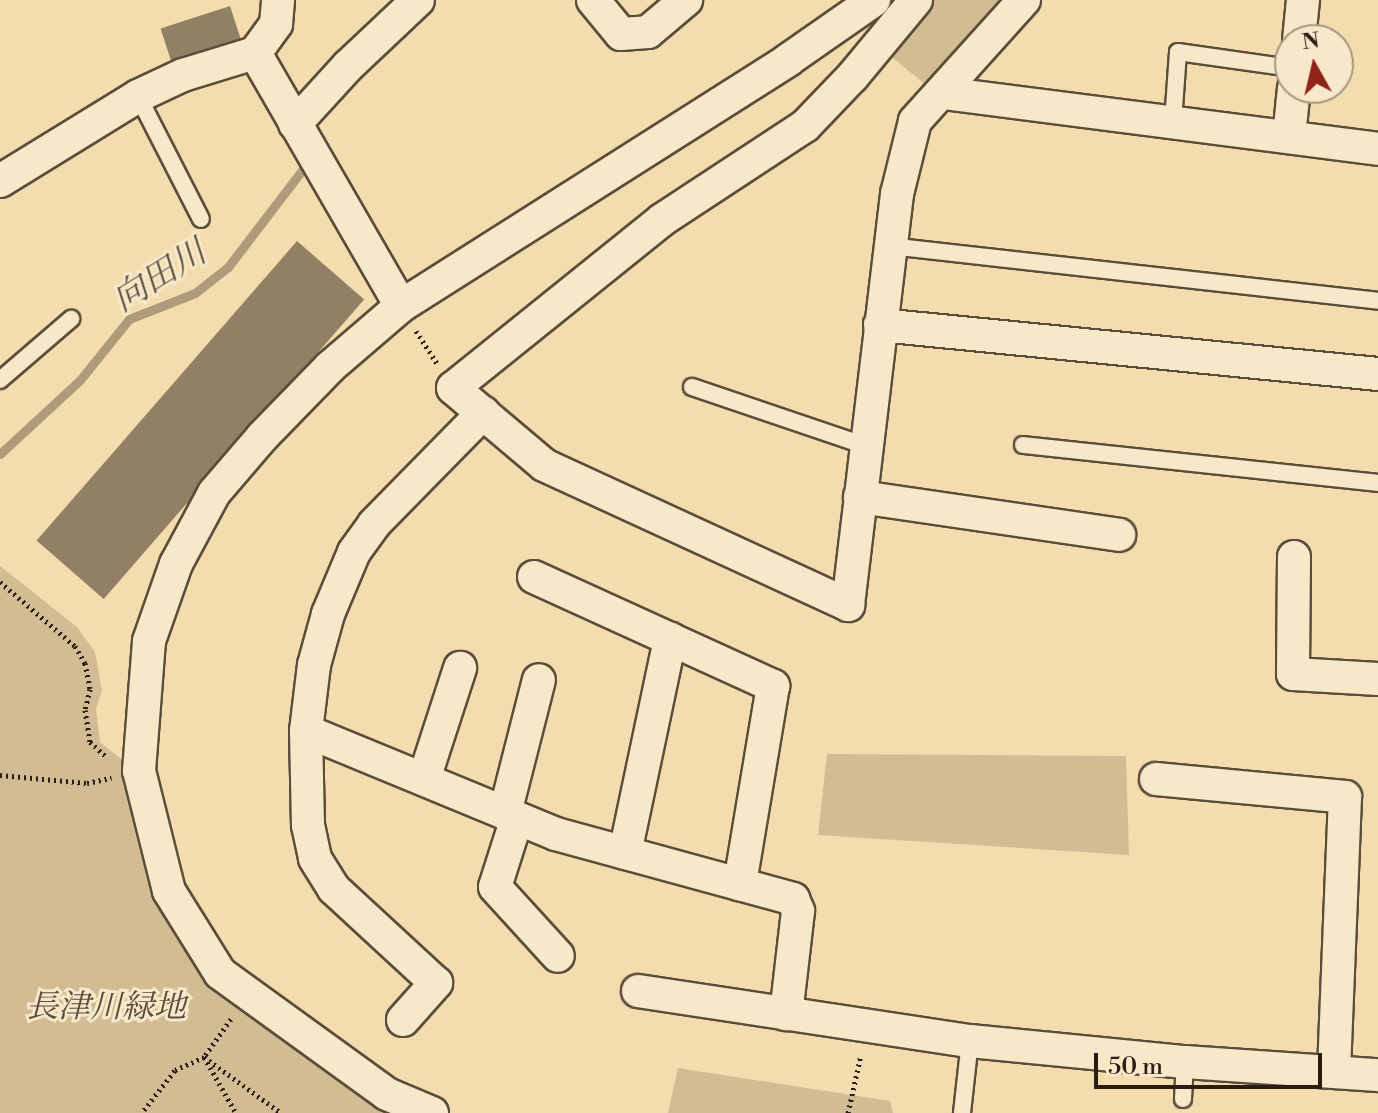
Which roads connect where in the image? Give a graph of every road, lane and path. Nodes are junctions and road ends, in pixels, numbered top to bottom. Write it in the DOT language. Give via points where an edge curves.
graph roads {
  1 [pos="278,0"];
  2 [pos="418,0"];
  3 [pos="593,0"];
  4 [pos="686,0"];
  5 [pos="874,0"];
  6 [pos="916,0"];
  7 [pos="1024,0"];
  8 [pos="1303,0"];
  9 [pos="1301,24"];
  10 [pos="255,53"];
  11 [pos="1274,66"];
  12 [pos="943,93"];
  13 [pos="138,96"];
  14 [pos="1292,104"];
  15 [pos="1173,122"];
  16 [pos="295,124"];
  17 [pos="1289,137"];
  18 [pos="1378,149"];
  19 [pos="0,181"];
  20 [pos="201,219"];
  21 [pos="890,246"];
  22 [pos="1378,301"];
  23 [pos="401,306"];
  24 [pos="71,319"];
  25 [pos="880,325"];
  26 [pos="1378,374"];
  27 [pos="0,380"];
  28 [pos="692,387"];
  29 [pos="453,388"];
  30 [pos="483,413"];
  31 [pos="1023,445"];
  32 [pos="866,446"];
  33 [pos="1378,483"];
  34 [pos="860,497"];
  35 [pos="1119,535"];
  36 [pos="1294,557"];
  37 [pos="534,577"];
  38 [pos="0,582"];
  39 [pos="670,639"];
  40 [pos="460,668"];
  41 [pos="1378,679"];
  42 [pos="539,680"];
  43 [pos="306,731"];
  44 [pos="139,771"];
  45 [pos="0,775"];
  46 [pos="424,779"];
  47 [pos="1156,779"];
  48 [pos="511,815"];
  49 [pos="625,853"];
  50 [pos="740,884"];
  51 [pos="558,956"];
  52 [pos="638,991"];
  53 [pos="247,995"];
  54 [pos="786,1014"];
  55 [pos="403,1020"];
  56 [pos="868,1026"];
  57 [pos="970,1041"];
  58 [pos="204,1057"];
  59 [pos="1185,1062"];
  60 [pos="1334,1072"];
  61 [pos="1378,1075"];
  62 [pos="1183,1099"];
  63 [pos="144,1110"];
  64 [pos="236,1113"];
  65 [pos="281,1113"];
  66 [pos="432,1113"];
  67 [pos="848,1113"];
  68 [pos="962,1113"];
  1 -- 10 [label="street" via="276,24"];
  2 -- 16 [label="street"];
  3 -- 4 [label="street" via="621,34 648,32"];
  5 -- 23 [label="street"];
  6 -- 29 [label="street" via="805,126 662,220"];
  7 -- 12 [label="street"];
  8 -- 9 [label="street"];
  10 -- 13 [label="street" via="183,75"];
  10 -- 16 [label="street"];
  11 -- 15 [label="lane" via="1178,52"];
  12 -- 15 [label="street"];
  12 -- 21 [label="street" via="915,121"];
  13 -- 19 [label="street"];
  13 -- 20 [label="lane"];
  14 -- 17 [label="street"];
  15 -- 17 [label="street"];
  16 -- 23 [label="street"];
  17 -- 18 [label="street"];
  21 -- 22 [label="lane"];
  21 -- 25 [label="street"];
  23 -- 29 [label="path"];
  23 -- 44 [label="street" via="330,367 214,493 176,564 149,641"];
  24 -- 27 [label="lane"];
  25 -- 26 [label="street"];
  25 -- 32 [label="street"];
  28 -- 32 [label="lane"];
  29 -- 30 [label="street"];
  30 -- 34 [label="street" via="544,465 848,605"];
  30 -- 43 [label="street" via="374,524 354,552 314,665"];
  31 -- 33 [label="lane"];
  32 -- 34 [label="street"];
  34 -- 35 [label="street"];
  36 -- 41 [label="street" via="1293,674"];
  37 -- 39 [label="street"];
  38 -- 44 [label="path" via="75,646 90,689 85,710 90,742 103,756"];
  39 -- 49 [label="street"];
  39 -- 50 [label="street" via="773,686"];
  40 -- 46 [label="street"];
  42 -- 48 [label="street"];
  43 -- 46 [label="street"];
  43 -- 55 [label="street" via="308,826 315,858 334,889 436,983"];
  44 -- 45 [label="path" via="87,783"];
  44 -- 53 [label="street" via="169,891 220,973"];
  46 -- 48 [label="street"];
  47 -- 60 [label="street" via="1345,797"];
  48 -- 49 [label="street"];
  48 -- 51 [label="street" via="495,887"];
  49 -- 50 [label="street"];
  50 -- 54 [label="street" via="793,899 798,911"];
  52 -- 54 [label="street"];
  53 -- 58 [label="path"];
  53 -- 66 [label="street" via="387,1094"];
  54 -- 56 [label="street"];
  56 -- 57 [label="street"];
  56 -- 67 [label="path"];
  57 -- 59 [label="street"];
  57 -- 68 [label="lane"];
  58 -- 63 [label="path" via="175,1070"];
  58 -- 64 [label="path"];
  58 -- 65 [label="path"];
  59 -- 60 [label="street"];
  59 -- 62 [label="lane"];
  60 -- 61 [label="street"];
}
